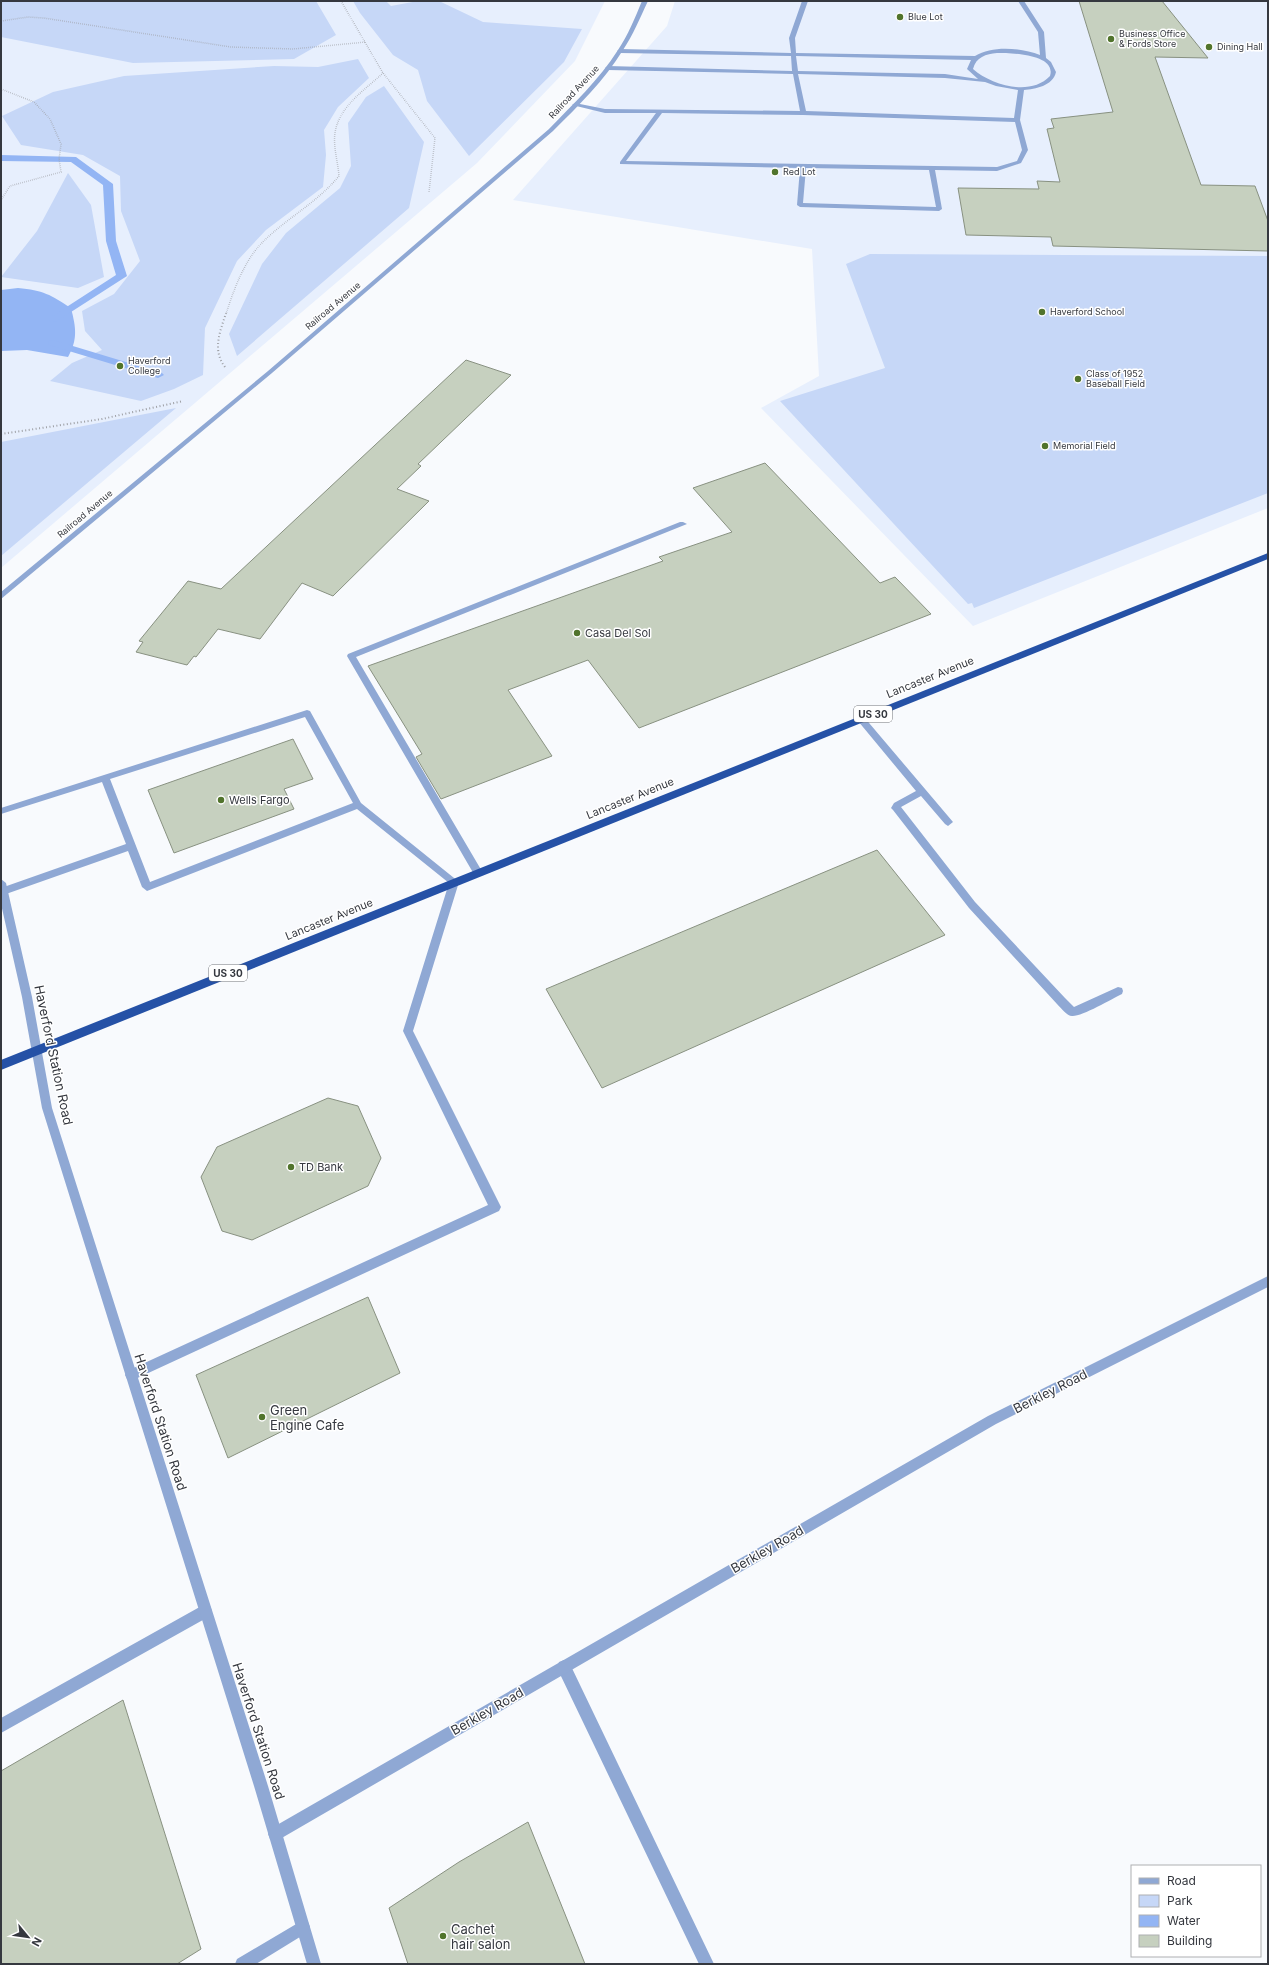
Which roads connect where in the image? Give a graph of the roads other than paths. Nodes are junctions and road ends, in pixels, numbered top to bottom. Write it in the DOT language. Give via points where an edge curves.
graph roads {
  1 [pos="645,1"];
  2 [pos="805,1"];
  3 [pos="1021,1"];
  4 [pos="620,52"];
  5 [pos="794,55"];
  6 [pos="976,58"];
  7 [pos="1043,59"];
  8 [pos="608,68"];
  9 [pos="794,72"];
  10 [pos="984,81"];
  11 [pos="1021,88"];
  12 [pos="575,105"];
  13 [pos="660,112"];
  14 [pos="803,113"];
  15 [pos="1017,120"];
  16 [pos="803,166"];
  17 [pos="932,168"];
  18 [pos="683,524"];
  19 [pos="1268,556"];
  20 [pos="1,596"];
  21 [pos="861,719"];
  22 [pos="105,778"];
  23 [pos="922,792"];
  24 [pos="358,805"];
  25 [pos="1,811"];
  26 [pos="948,822"];
  27 [pos="132,846"];
  28 [pos="478,873"];
  29 [pos="454,882"];
  30 [pos="2,887"];
  31 [pos="1118,991"];
  32 [pos="37,1050"];
  33 [pos="1,1065"];
  34 [pos="1268,1281"];
  35 [pos="131,1375"];
  36 [pos="205,1611"];
  37 [pos="564,1667"];
  38 [pos="1,1726"];
  39 [pos="276,1834"];
  40 [pos="303,1927"];
  41 [pos="242,1964"];
  42 [pos="314,1964"];
  43 [pos="707,1964"];
  1 -- 4 [label="street, Railroad Avenue"];
  2 -- 5 [label="street" via="792,38"];
  3 -- 7 [label="street" via="1041,32"];
  4 -- 5 [label="street"];
  4 -- 8 [label="street, Railroad Avenue"];
  5 -- 6 [label="street"];
  5 -- 9 [label="street"];
  6 -- 7 [label="street" via="985,53 1009,51"];
  6 -- 10 [label="street" via="970,69"];
  7 -- 11 [label="street" via="1050,64 1053,75 1049,80 1032,87"];
  8 -- 9 [label="street"];
  8 -- 12 [label="street, Railroad Avenue"];
  9 -- 10 [label="street" via="945,76"];
  9 -- 14 [label="street"];
  10 -- 11 [label="street"];
  11 -- 15 [label="street"];
  12 -- 13 [label="street" via="605,111"];
  12 -- 20 [label="street, Railroad Avenue" via="551,130 407,256"];
  13 -- 14 [label="street"];
  13 -- 16 [label="street" via="622,163"];
  14 -- 15 [label="street"];
  15 -- 17 [label="street" via="1025,150 1019,162 997,169"];
  16 -- 17 [label="street"];
  16 -- 17 [label="street" via="800,205 939,209"];
  18 -- 28 [label="street" via="351,656"];
  19 -- 21 [label="highway, Lancaster Avenue / US 30"];
  21 -- 23 [label="street"];
  21 -- 28 [label="highway, Lancaster Avenue / US 30"];
  22 -- 24 [label="street" via="307,713"];
  22 -- 25 [label="street"];
  22 -- 27 [label="street"];
  23 -- 26 [label="street"];
  23 -- 31 [label="street" via="897,805 896,808 972,905 1061,1001 1072,1012 1078,1012"];
  24 -- 27 [label="street" via="147,887"];
  24 -- 29 [label="street"];
  27 -- 30 [label="street"];
  28 -- 29 [label="highway, Lancaster Avenue / US 30"];
  29 -- 32 [label="highway, Lancaster Avenue / US 30"];
  29 -- 35 [label="street" via="408,1031 495,1207"];
  30 -- 32 [label="street, Haverford Station Road"];
  32 -- 33 [label="highway, Lancaster Avenue / US 30"];
  32 -- 35 [label="street, Haverford Station Road" via="47,1108"];
  34 -- 37 [label="street, Berkley Road" via="992,1420"];
  35 -- 36 [label="street, Haverford Station Road"];
  36 -- 38 [label="street"];
  36 -- 39 [label="street, Haverford Station Road"];
  37 -- 39 [label="street, Berkley Road"];
  37 -- 43 [label="street"];
  39 -- 40 [label="street, Haverford Station Road"];
  40 -- 41 [label="street"];
  40 -- 42 [label="street, Haverford Station Road"];
}
